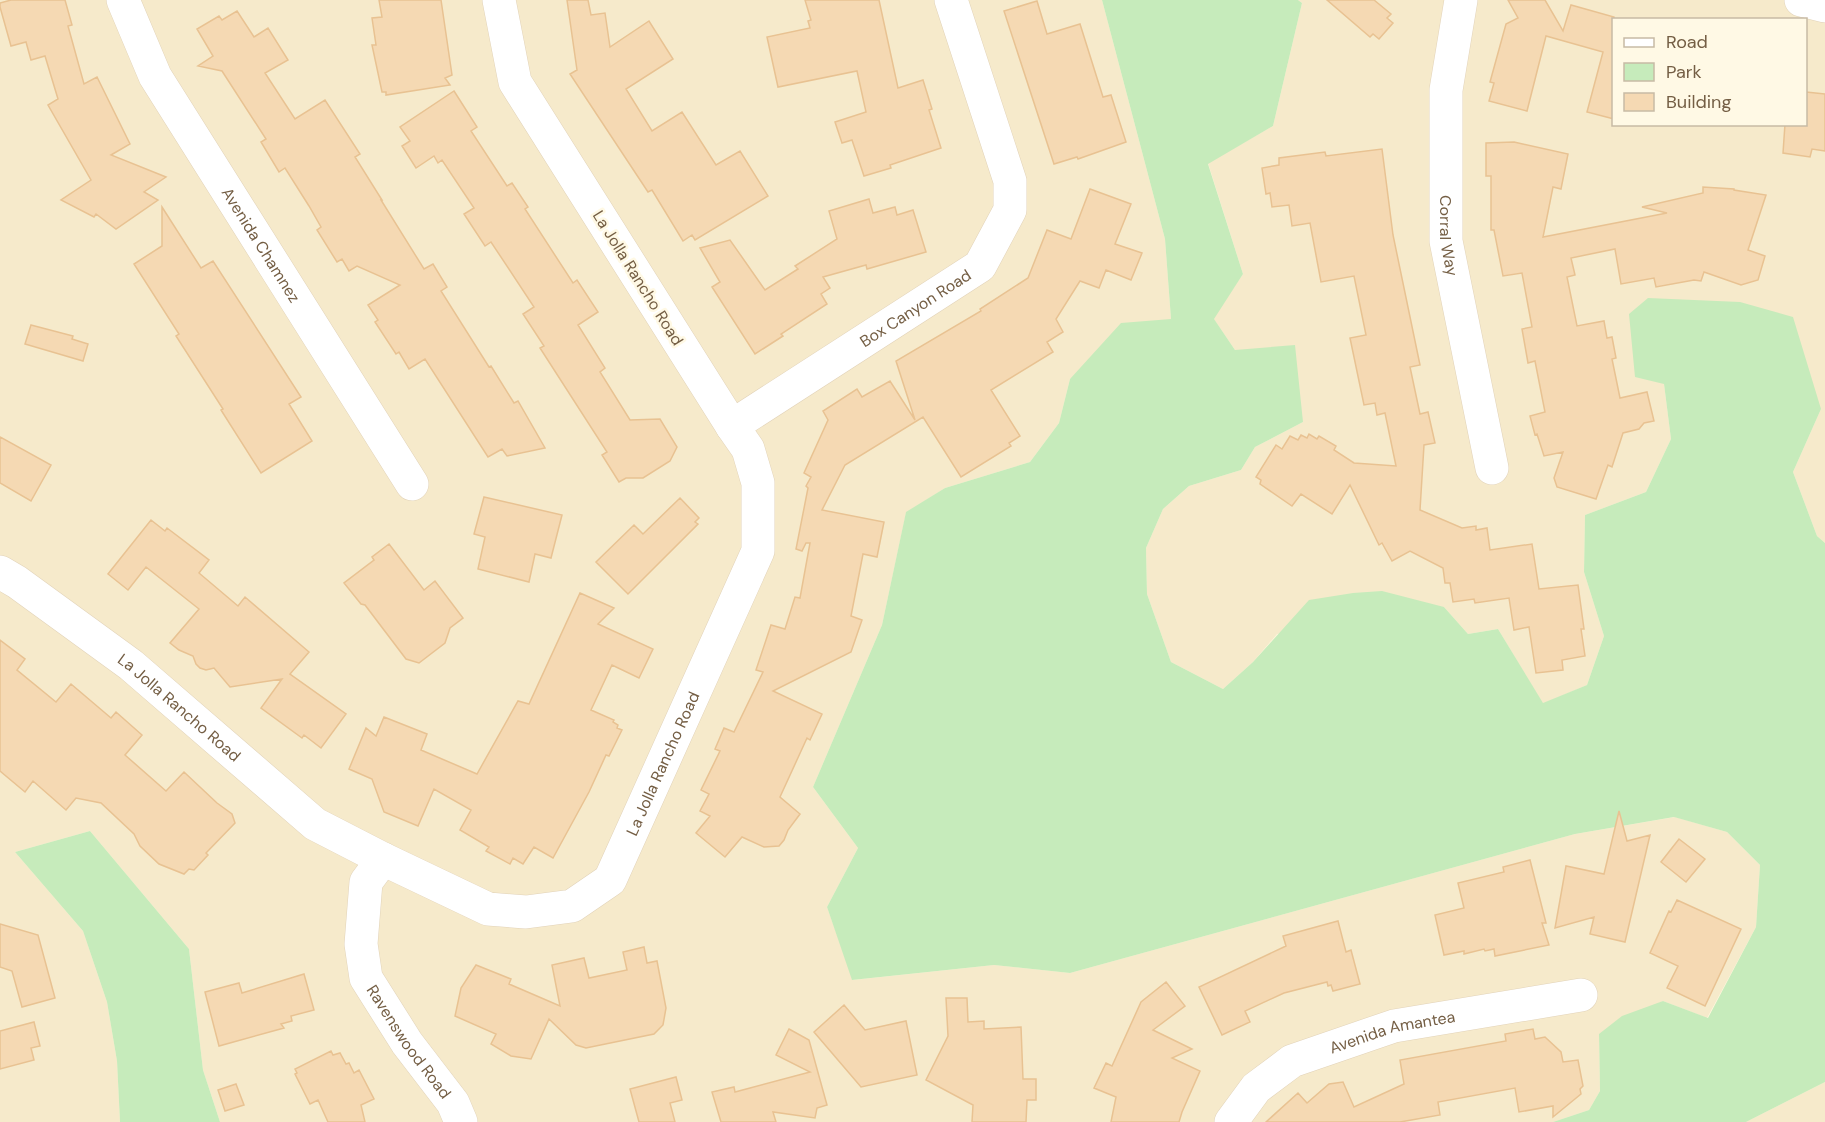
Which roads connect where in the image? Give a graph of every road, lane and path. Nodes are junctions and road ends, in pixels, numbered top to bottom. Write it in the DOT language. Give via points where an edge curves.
graph roads {
  1 [pos="123,0"];
  2 [pos="499,0"];
  3 [pos="951,0"];
  4 [pos="1461,0"];
  5 [pos="1801,0"];
  6 [pos="1825,6"];
  7 [pos="732,426"];
  8 [pos="1492,468"];
  9 [pos="412,484"];
  10 [pos="0,572"];
  11 [pos="383,859"];
  12 [pos="1581,995"];
  13 [pos="461,1122"];
  14 [pos="1231,1122"];
  1 -- 9 [label="street, Avenida Chamnez" via="155,76"];
  2 -- 7 [label="street, La Jolla Rancho Road" via="515,82"];
  3 -- 7 [label="street, Box Canyon Road" via="1010,182 1010,210 981,266"];
  4 -- 8 [label="street, Corral Way" via="1446,90 1446,241"];
  5 -- 6 [label="street"];
  7 -- 11 [label="street, La Jolla Rancho Road" via="748,449 759,483 759,551 610,880 572,906 526,912 488,909"];
  10 -- 11 [label="street, La Jolla Rancho Road" via="131,665 315,824"];
  11 -- 13 [label="street, Ravenswood Road" via="366,882 361,944 366,978 407,1043 453,1102"];
  12 -- 14 [label="street, Avenida Amantea" via="1394,1026 1292,1061 1256,1088"];
}
